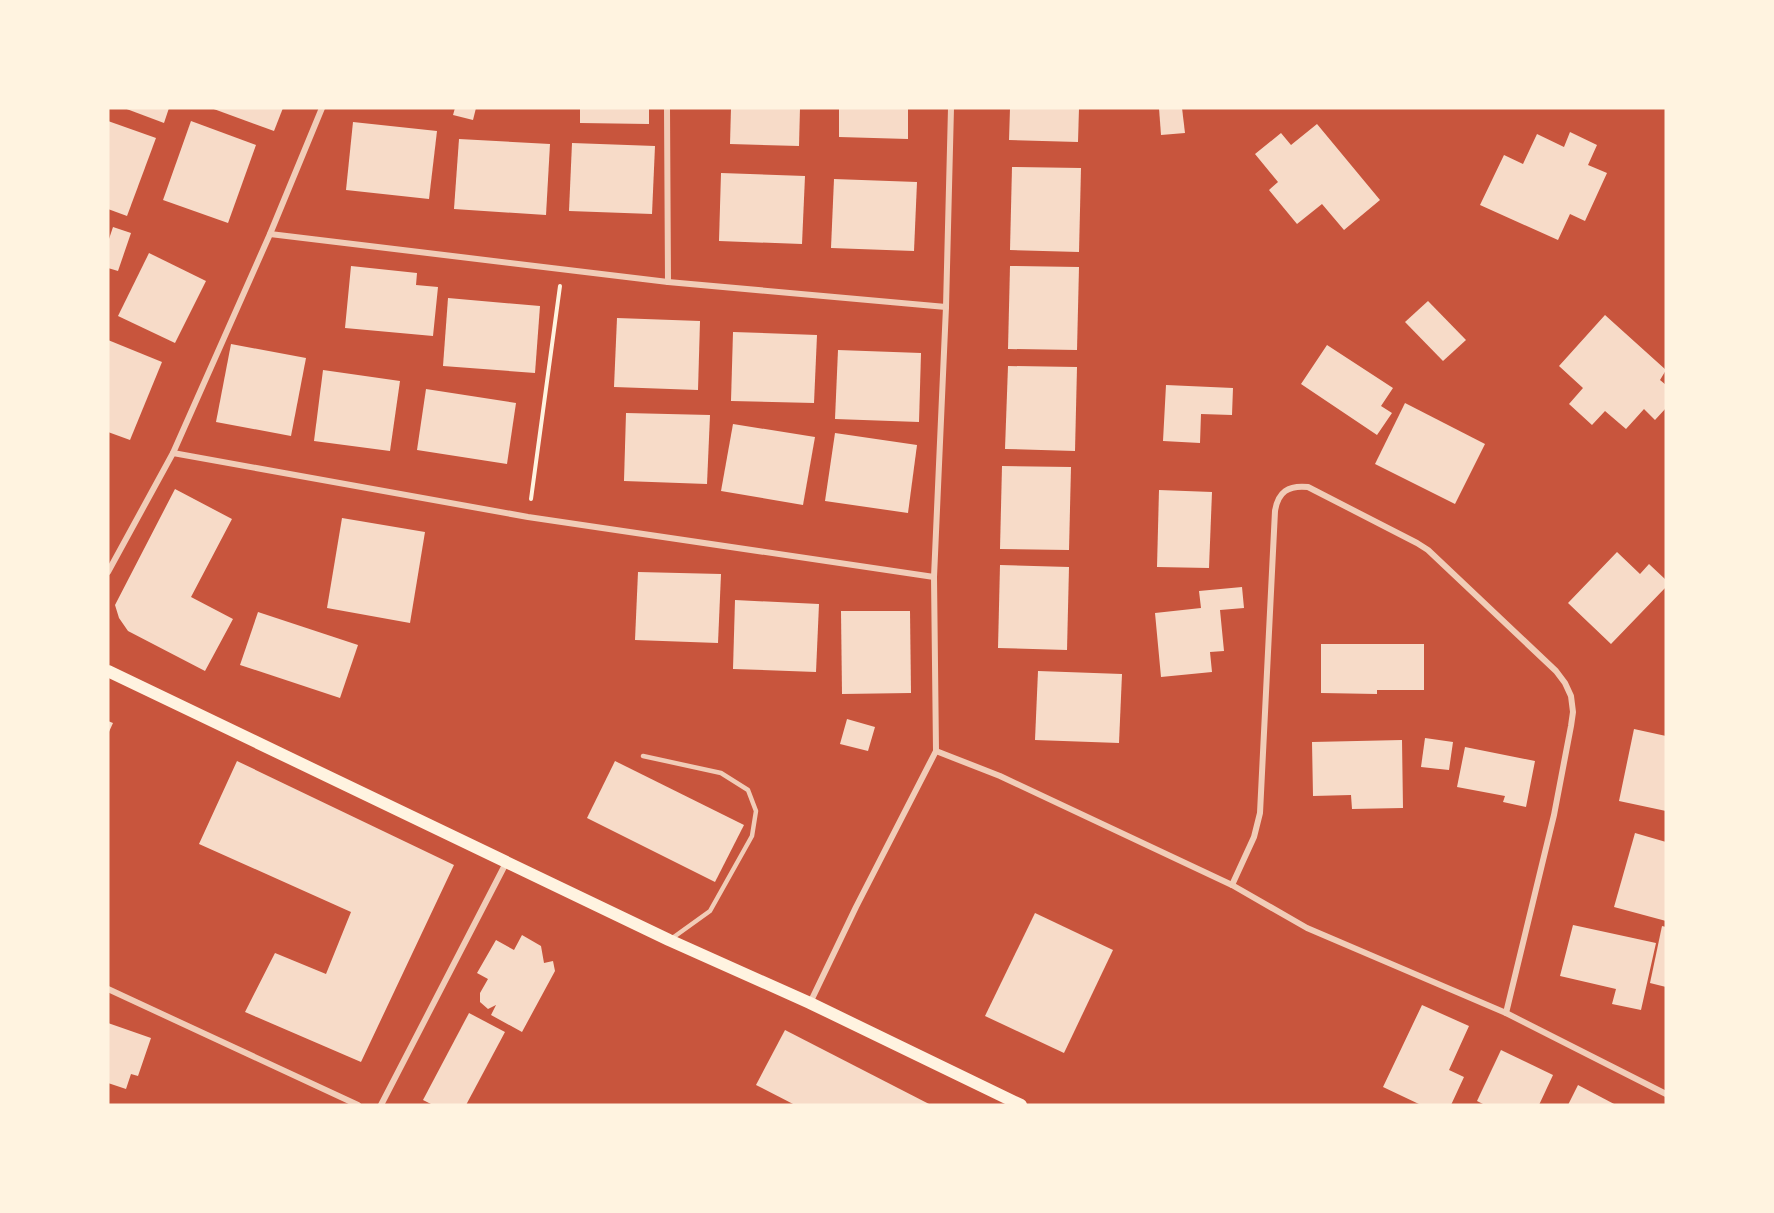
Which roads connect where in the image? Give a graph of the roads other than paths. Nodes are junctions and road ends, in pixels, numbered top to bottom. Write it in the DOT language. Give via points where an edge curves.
graph roads {
  1 [pos="322,108"];
  2 [pos="667,108"];
  3 [pos="951,108"];
  4 [pos="270,234"];
  5 [pos="668,282"];
  6 [pos="946,307"];
  7 [pos="173,453"];
  8 [pos="108,572"];
  9 [pos="934,577"];
  10 [pos="108,671"];
  11 [pos="936,751"];
  12 [pos="643,756"];
  13 [pos="506,863"];
  14 [pos="1232,885"];
  15 [pos="669,940"];
  16 [pos="108,989"];
  17 [pos="810,1003"];
  18 [pos="1506,1013"];
  19 [pos="1666,1094"];
  20 [pos="358,1105"];
  21 [pos="381,1105"];
  22 [pos="1021,1105"];
  1 -- 4 [label="street"];
  2 -- 5 [label="street"];
  3 -- 6 [label="street"];
  4 -- 5 [label="street"];
  4 -- 7 [label="street"];
  5 -- 6 [label="street"];
  6 -- 9 [label="street"];
  7 -- 8 [label="street"];
  7 -- 9 [label="street" via="528,517"];
  9 -- 11 [label="street"];
  10 -- 13 [label="main road"];
  11 -- 14 [label="street" via="1000,776"];
  11 -- 17 [label="street"];
  12 -- 15 [label="lane" via="721,773 748,790 756,811 752,836 710,911"];
  13 -- 15 [label="main road"];
  13 -- 21 [label="street"];
  14 -- 18 [label="street" via="1307,928"];
  14 -- 18 [label="street" via="1254,837 1260,813 1276,507 1286,490 1308,487 1428,550 1556,671 1569,689 1573,712 1564,770"];
  15 -- 17 [label="main road"];
  16 -- 20 [label="street"];
  17 -- 22 [label="main road"];
  18 -- 19 [label="street"];
}
